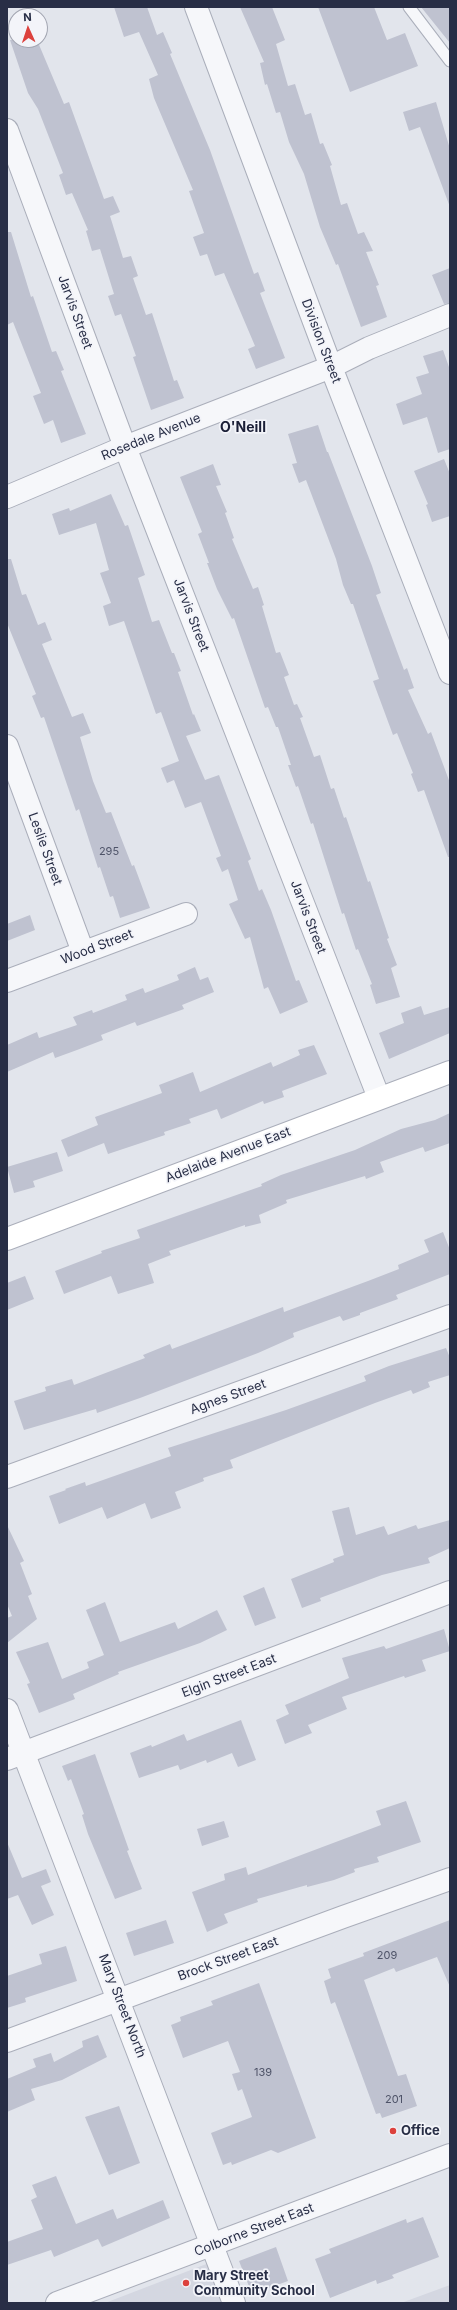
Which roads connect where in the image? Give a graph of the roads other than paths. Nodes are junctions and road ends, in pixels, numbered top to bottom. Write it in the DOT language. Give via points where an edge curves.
graph roads {
  1 [pos="196,7"];
  2 [pos="409,7"];
  3 [pos="450,61"];
  4 [pos="7,130"];
  5 [pos="450,315"];
  6 [pos="331,367"];
  7 [pos="125,447"];
  8 [pos="7,497"];
  9 [pos="450,673"];
  10 [pos="7,746"];
  11 [pos="186,914"];
  12 [pos="83,952"];
  13 [pos="7,981"];
  14 [pos="450,1072"];
  15 [pos="379,1098"];
  16 [pos="7,1239"];
  17 [pos="450,1316"];
  18 [pos="7,1477"];
  19 [pos="450,1592"];
  20 [pos="7,1710"];
  21 [pos="15,1756"];
  22 [pos="450,1879"];
  23 [pos="119,1999"];
  24 [pos="7,2041"];
  25 [pos="450,2155"];
  26 [pos="213,2246"];
  27 [pos="61,2302"];
  28 [pos="234,2303"];
  1 -- 6 [label="street, Division Street"];
  2 -- 3 [label="lane"];
  4 -- 7 [label="street, Jarvis Street"];
  5 -- 6 [label="street, Rosedale Avenue" via="369,348"];
  6 -- 7 [label="street, Rosedale Avenue"];
  6 -- 9 [label="street, Division Street"];
  7 -- 8 [label="street, Rosedale Avenue"];
  7 -- 15 [label="street, Jarvis Street"];
  10 -- 12 [label="street, Leslie Street"];
  11 -- 12 [label="street, Wood Street"];
  12 -- 13 [label="street, Wood Street"];
  14 -- 15 [label="main road, Adelaide Avenue East"];
  15 -- 16 [label="main road, Adelaide Avenue East"];
  17 -- 18 [label="street, Agnes Street"];
  19 -- 21 [label="street, Elgin Street East"];
  20 -- 21 [label="street, Mary Street North"];
  21 -- 23 [label="street, Mary Street North"];
  22 -- 23 [label="street, Brock Street East"];
  23 -- 24 [label="street, Brock Street East"];
  23 -- 26 [label="street, Mary Street North"];
  25 -- 26 [label="street, Colborne Street East"];
  26 -- 27 [label="street, Colborne Street East"];
  26 -- 28 [label="street, Mary Street North"];
}
